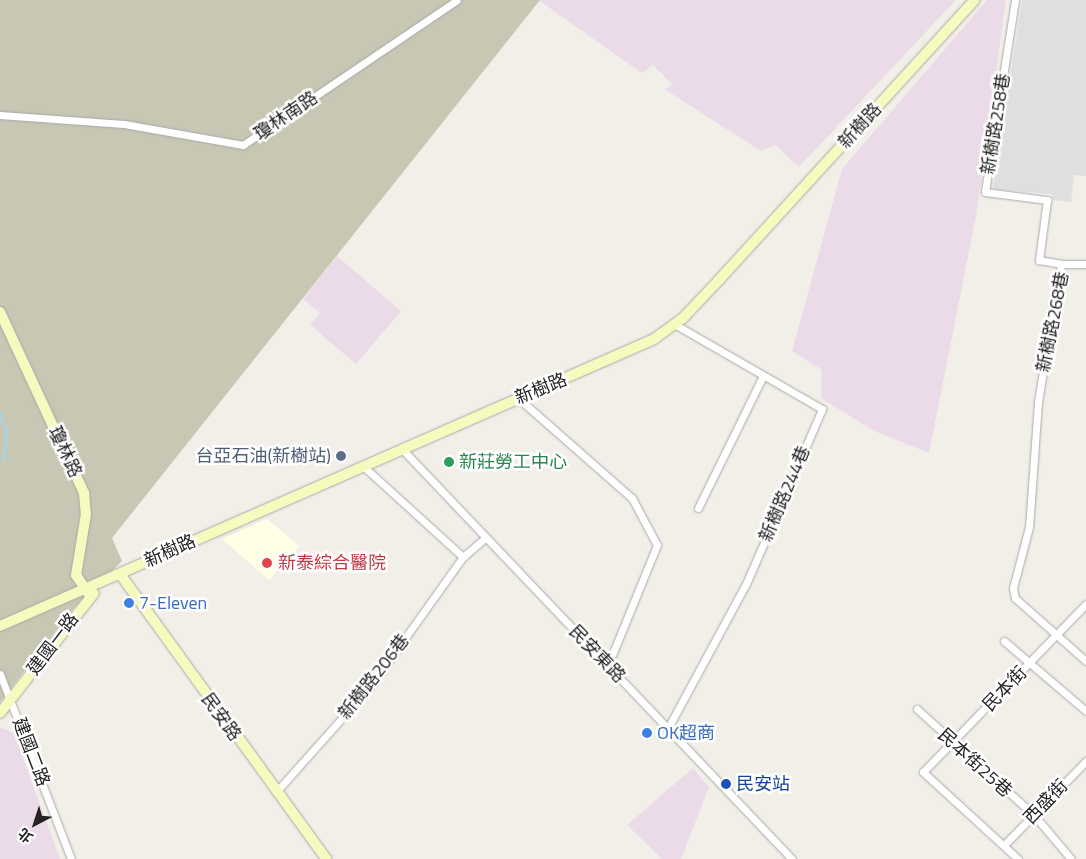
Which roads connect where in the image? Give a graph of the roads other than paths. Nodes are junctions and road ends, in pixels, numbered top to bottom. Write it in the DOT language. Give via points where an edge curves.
graph roads {
  1 [pos="457,0"];
  2 [pos="975,0"];
  3 [pos="1015,0"];
  4 [pos="0,116"];
  5 [pos="1061,264"];
  6 [pos="1086,264"];
  7 [pos="0,312"];
  8 [pos="674,324"];
  9 [pos="763,376"];
  10 [pos="518,398"];
  11 [pos="401,448"];
  12 [pos="363,466"];
  13 [pos="698,508"];
  14 [pos="486,537"];
  15 [pos="463,557"];
  16 [pos="120,574"];
  17 [pos="110,579"];
  18 [pos="87,593"];
  19 [pos="1086,604"];
  20 [pos="0,626"];
  21 [pos="1056,635"];
  22 [pos="1004,641"];
  23 [pos="1086,662"];
  24 [pos="1028,664"];
  25 [pos="608,665"];
  26 [pos="0,674"];
  27 [pos="11,700"];
  28 [pos="917,708"];
  29 [pos="1086,712"];
  30 [pos="0,713"];
  31 [pos="668,728"];
  32 [pos="951,744"];
  33 [pos="1086,761"];
  34 [pos="276,792"];
  35 [pos="1034,815"];
  36 [pos="1006,843"];
  37 [pos="72,859"];
  38 [pos="326,859"];
  39 [pos="792,859"];
  40 [pos="1018,859"];
  41 [pos="1071,859"];
  1 -- 4 [label="street, 瓊林南路" via="243,145 124,124"];
  2 -- 8 [label="main road, 新樹路"];
  3 -- 5 [label="street, 新樹路258巷" via="985,192 1046,200 1039,260"];
  5 -- 6 [label="street, 新樹路268巷"];
  5 -- 21 [label="street, 新樹路268巷" via="1038,402 1029,527 1013,588 1015,598"];
  7 -- 18 [label="main road, 瓊林路" via="84,493 86,514 76,575"];
  8 -- 9 [label="street, 新樹路244巷"];
  8 -- 10 [label="main road, 新樹路" via="654,339"];
  9 -- 13 [label="street"];
  9 -- 31 [label="street, 新樹路244巷" via="822,410 746,584"];
  10 -- 11 [label="main road, 新樹路"];
  10 -- 25 [label="street" via="632,498 657,545"];
  11 -- 12 [label="main road, 新樹路"];
  11 -- 14 [label="street, 民安東路"];
  12 -- 15 [label="street"];
  12 -- 16 [label="main road, 新樹路"];
  14 -- 15 [label="street, 新樹路206巷"];
  14 -- 25 [label="street, 民安東路"];
  15 -- 34 [label="street, 新樹路206巷" via="373,683"];
  16 -- 17 [label="main road, 新樹路"];
  16 -- 34 [label="main road, 民安路"];
  17 -- 18 [label="main road, 建國一路"];
  18 -- 20 [label="main road"];
  18 -- 27 [label="main road, 建國一路"];
  19 -- 21 [label="street, 民本街"];
  21 -- 23 [label="street, 新樹路268巷"];
  21 -- 24 [label="street, 民本街"];
  22 -- 24 [label="street"];
  24 -- 29 [label="street"];
  24 -- 32 [label="street, 民本街"];
  25 -- 31 [label="street, 民安東路"];
  26 -- 27 [label="street, 建國二路"];
  27 -- 30 [label="main road, 建國一路"];
  27 -- 37 [label="street, 建國二路"];
  28 -- 32 [label="street, 民本街25巷"];
  31 -- 39 [label="street, 民安東路"];
  32 -- 35 [label="street, 民本街25巷"];
  32 -- 36 [label="street, 民本街" via="923,772"];
  33 -- 35 [label="street, 西盛街"];
  34 -- 38 [label="main road, 民安路"];
  35 -- 36 [label="street, 西盛街"];
  35 -- 41 [label="street, 民本街25巷"];
  36 -- 40 [label="street"];
}
